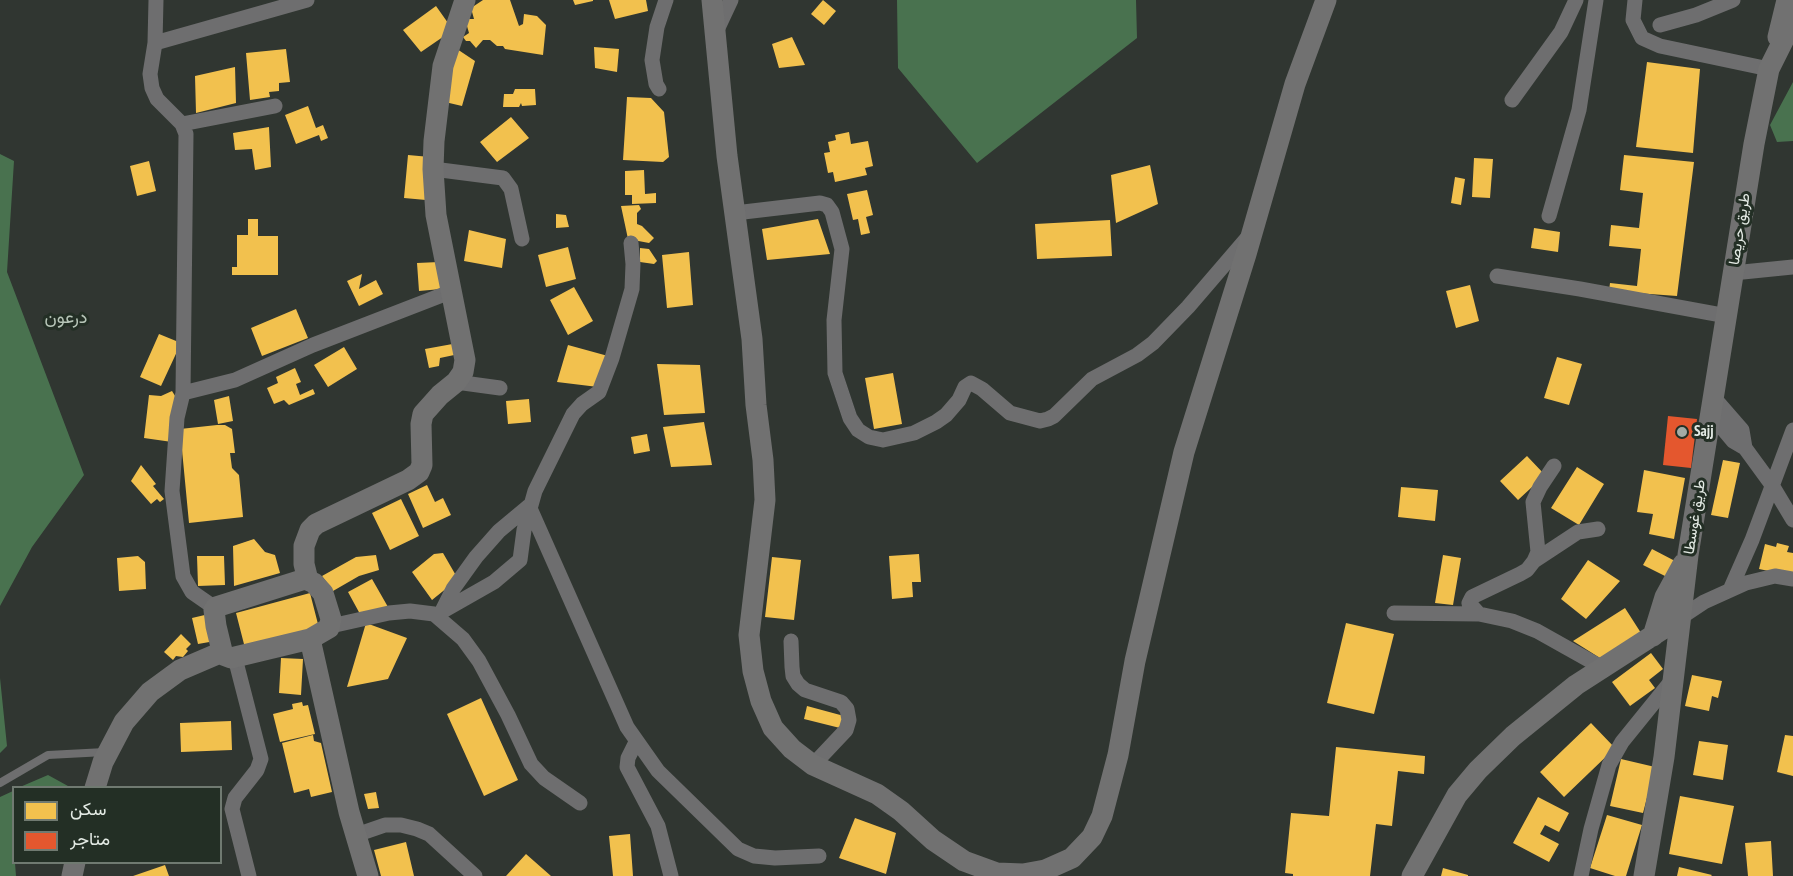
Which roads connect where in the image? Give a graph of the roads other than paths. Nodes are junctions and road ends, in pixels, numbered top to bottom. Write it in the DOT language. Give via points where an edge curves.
graph roads {
  1 [pos="156,0"];
  2 [pos="307,0"];
  3 [pos="465,0"];
  4 [pos="666,0"];
  5 [pos="712,0"];
  6 [pos="731,0"];
  7 [pos="1326,0"];
  8 [pos="1576,0"];
  9 [pos="1596,0"];
  10 [pos="1635,0"];
  11 [pos="1734,0"];
  12 [pos="1787,0"];
  13 [pos="1793,21"];
  14 [pos="1660,25"];
  15 [pos="715,33"];
  16 [pos="155,44"];
  17 [pos="1771,65"];
  18 [pos="659,89"];
  19 [pos="1512,100"];
  20 [pos="274,106"];
  21 [pos="182,124"];
  22 [pos="433,169"];
  23 [pos="735,213"];
  24 [pos="1549,216"];
  25 [pos="1252,233"];
  26 [pos="522,238"];
  27 [pos="632,243"];
  28 [pos="1793,267"];
  29 [pos="1733,273"];
  30 [pos="1497,276"];
  31 [pos="450,292"];
  32 [pos="1727,316"];
  33 [pos="456,382"];
  34 [pos="500,388"];
  35 [pos="183,393"];
  36 [pos="1713,407"];
  37 [pos="1793,430"];
  38 [pos="1554,466"];
  39 [pos="1772,485"];
  40 [pos="529,506"];
  41 [pos="1793,520"];
  42 [pos="1598,529"];
  43 [pos="1689,555"];
  44 [pos="1534,561"];
  45 [pos="1793,579"];
  46 [pos="308,580"];
  47 [pos="1730,590"];
  48 [pos="214,608"];
  49 [pos="438,613"];
  50 [pos="1394,613"];
  51 [pos="1479,614"];
  52 [pos="1680,618"];
  53 [pos="331,626"];
  54 [pos="1653,636"];
  55 [pos="310,639"];
  56 [pos="792,641"];
  57 [pos="229,655"];
  58 [pos="1603,668"];
  59 [pos="1673,679"];
  60 [pos="636,741"];
  61 [pos="109,751"];
  62 [pos="813,765"];
  63 [pos="0,783"];
  64 [pos="96,786"];
  65 [pos="580,803"];
  66 [pos="356,835"];
  67 [pos="819,856"];
  68 [pos="249,876"];
  69 [pos="368,876"];
  70 [pos="475,876"];
  71 [pos="671,876"];
  72 [pos="1412,876"];
  73 [pos="1581,876"];
  74 [pos="1644,876"];
  1 -- 16 [label="street"];
  2 -- 16 [label="street"];
  3 -- 22 [label="street" via="443,66"];
  4 -- 18 [label="street" via="652,60"];
  5 -- 15 [label="street"];
  6 -- 15 [label="street"];
  7 -- 25 [label="street" via="1295,84"];
  8 -- 19 [label="street" via="1561,32"];
  9 -- 24 [label="street" via="1579,110"];
  10 -- 17 [label="street" via="1633,20 1642,38 1660,46"];
  11 -- 14 [label="street"];
  12 -- 17 [label="street, طريق حريصا"];
  13 -- 17 [label="street, طريق حريصا"];
  15 -- 23 [label="street"];
  16 -- 21 [label="street" via="152,88 157,99"];
  17 -- 29 [label="street, طريق حريصا"];
  20 -- 21 [label="street"];
  21 -- 35 [label="street" via="186,134"];
  22 -- 26 [label="street" via="503,178 511,189"];
  22 -- 31 [label="street" via="436,215"];
  23 -- 25 [label="street" via="820,202 832,212 842,249 834,320 835,373 858,430 883,440 914,433 936,422 971,383 1010,413 1040,421 1054,416 1092,379 1153,342 1188,308"];
  23 -- 62 [label="street" via="752,339 765,500 749,635 753,671 773,728"];
  25 -- 62 [label="street" via="1184,452 1135,661 1118,755 1102,816 1092,837 1072,858 1045,870 997,873 964,861 878,794"];
  27 -- 40 [label="street" via="632,290 599,392 573,414"];
  28 -- 29 [label="street"];
  29 -- 32 [label="street, طريق حريصا"];
  30 -- 32 [label="street"];
  31 -- 33 [label="street" via="465,360"];
  31 -- 35 [label="street" via="235,380"];
  32 -- 36 [label="street, طريق حريصا"];
  33 -- 34 [label="street"];
  33 -- 46 [label="street" via="423,414 419,472 310,530 304,546"];
  35 -- 48 [label="street" via="177,418 172,491 181,568 187,586"];
  36 -- 39 [label="street" via="1733,441 1745,448"];
  36 -- 43 [label="street, طريق غوسطا"];
  37 -- 39 [label="street"];
  38 -- 44 [label="street" via="1533,502 1538,552"];
  39 -- 41 [label="street"];
  39 -- 47 [label="street"];
  40 -- 49 [label="street" via="476,557"];
  40 -- 49 [label="street" via="520,560 494,582"];
  40 -- 60 [label="street" via="614,700"];
  42 -- 44 [label="street" via="1578,532"];
  43 -- 52 [label="street, طريق غوسطا"];
  43 -- 54 [label="street" via="1665,597"];
  44 -- 51 [label="street" via="1527,570 1472,597 1468,603"];
  45 -- 47 [label="street" via="1774,576"];
  46 -- 48 [label="street"];
  46 -- 53 [label="street" via="323,593"];
  47 -- 52 [label="street"];
  48 -- 57 [label="street" via="216,626"];
  49 -- 53 [label="street" via="390,613"];
  49 -- 65 [label="street" via="479,661 531,764"];
  50 -- 51 [label="street"];
  51 -- 58 [label="street" via="1537,631"];
  52 -- 54 [label="street"];
  52 -- 59 [label="street, طريق غوسطا"];
  53 -- 55 [label="street"];
  54 -- 58 [label="street"];
  55 -- 57 [label="street"];
  55 -- 66 [label="street"];
  56 -- 62 [label="street" via="793,676 798,684 841,702 849,720 846,729"];
  57 -- 61 [label="street" via="180,670 150,692 124,722"];
  57 -- 68 [label="street" via="261,759 232,809"];
  58 -- 72 [label="street" via="1513,736 1478,770 1458,795"];
  59 -- 73 [label="street" via="1622,742 1609,765"];
  59 -- 74 [label="street, طريق غوسطا"];
  60 -- 67 [label="street" via="658,771 738,849 754,856 775,858"];
  60 -- 71 [label="street" via="627,767 658,826"];
  61 -- 63 [label="lane" via="48,756"];
  61 -- 64 [label="street"];
  66 -- 69 [label="street"];
  66 -- 70 [label="street" via="385,825 417,829 429,834"];
}
